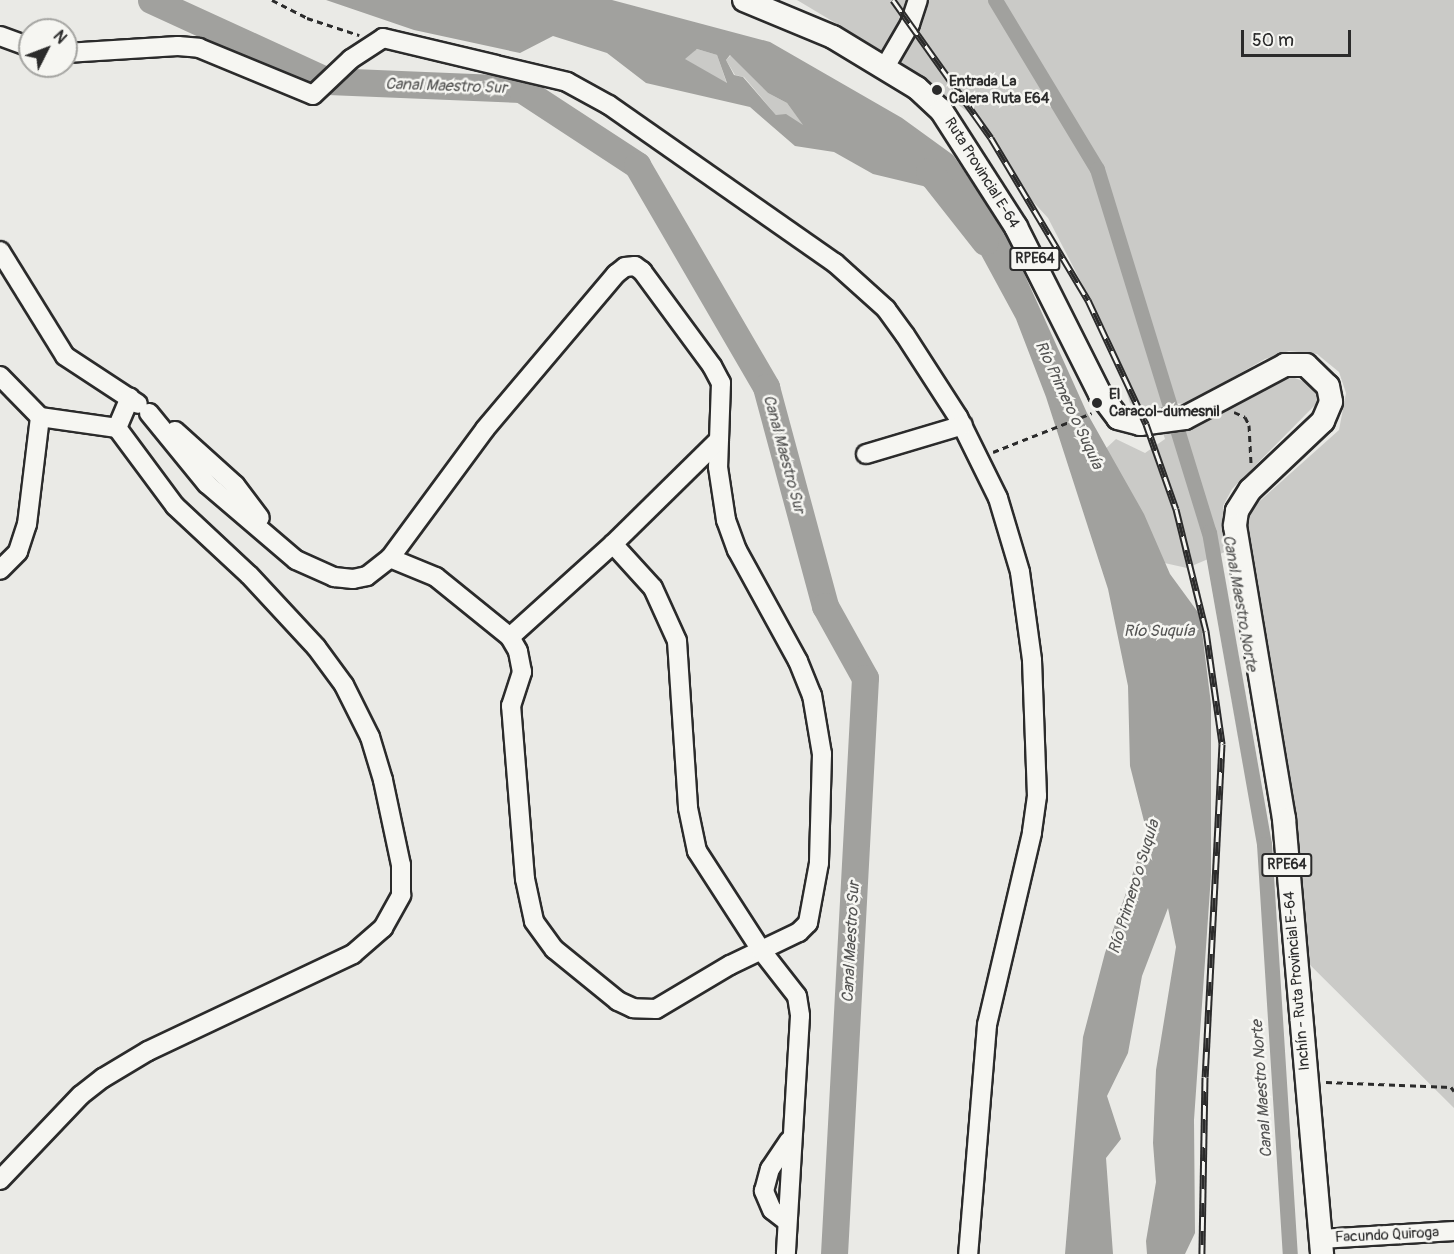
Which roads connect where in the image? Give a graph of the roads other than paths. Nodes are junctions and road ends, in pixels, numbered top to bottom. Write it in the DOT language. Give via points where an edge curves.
graph roads {
  1 [pos="744,0"];
  2 [pos="918,0"];
  3 [pos="0,36"];
  4 [pos="18,43"];
  5 [pos="78,52"];
  6 [pos="885,67"];
  7 [pos="0,251"];
  8 [pos="0,376"];
  9 [pos="130,398"];
  10 [pos="40,417"];
  11 [pos="963,425"];
  12 [pos="117,428"];
  13 [pos="719,440"];
  14 [pos="866,454"];
  15 [pos="1251,490"];
  16 [pos="613,544"];
  17 [pos="390,558"];
  18 [pos="0,570"];
  19 [pos="510,637"];
  20 [pos="760,950"];
  21 [pos="0,1180"];
  22 [pos="1454,1231"];
  23 [pos="1321,1246"];
  24 [pos="1350,1246"];
  25 [pos="786,1254"];
  26 [pos="968,1254"];
  1 -- 6 [label="main road, Ruta Provincial E-64 / RPE64" via="802,22"];
  2 -- 6 [label="street" via="910,24"];
  3 -- 4 [label="street"];
  5 -- 11 [label="street" via="199,48 313,95 375,40 383,38 567,82 609,105 835,263 869,292 905,334"];
  6 -- 15 [label="main road, Ruta Provincial E-64 / RPE64" via="930,99 961,136 1032,254 1112,412 1125,423 1185,418 1285,365 1306,365 1328,386 1330,402 1323,421"];
  7 -- 9 [label="street" via="65,356"];
  8 -- 10 [label="street"];
  9 -- 12 [label="street"];
  9 -- 17 [label="street" via="228,478 296,560 334,577 353,579 367,576"];
  10 -- 12 [label="street"];
  10 -- 18 [label="street" via="27,524 18,552"];
  11 -- 14 [label="street"];
  11 -- 26 [label="street" via="980,456 1011,537 1025,603 1032,660 1037,796 1032,833 987,1025"];
  12 -- 21 [label="street" via="175,506 256,583 316,647 344,685 370,736 383,780 401,865 401,895 383,928 353,954 148,1051 103,1078 81,1095"];
  13 -- 16 [label="street"];
  13 -- 17 [label="street" via="722,398 712,366 642,271 635,266 625,267 485,429"];
  13 -- 20 [label="street" via="718,466 726,520 762,600 807,679 822,754 819,863 812,912 799,932"];
  15 -- 23 [label="main road, Inchín - Ruta Provincial E-64 / RPE64" via="1236,517 1236,546 1284,819"];
  16 -- 19 [label="street"];
  16 -- 20 [label="street" via="653,588 671,620 682,672 691,833 708,870"];
  17 -- 19 [label="street" via="436,577"];
  19 -- 20 [label="street" via="522,663 511,706 525,879 534,921 542,936 618,1001 644,1010 668,1004"];
  20 -- 25 [label="street" via="791,986 800,1008"];
  22 -- 24 [label="street, Facundo Quiroga"];
  23 -- 24 [label="street, Facundo Quiroga"];
}
